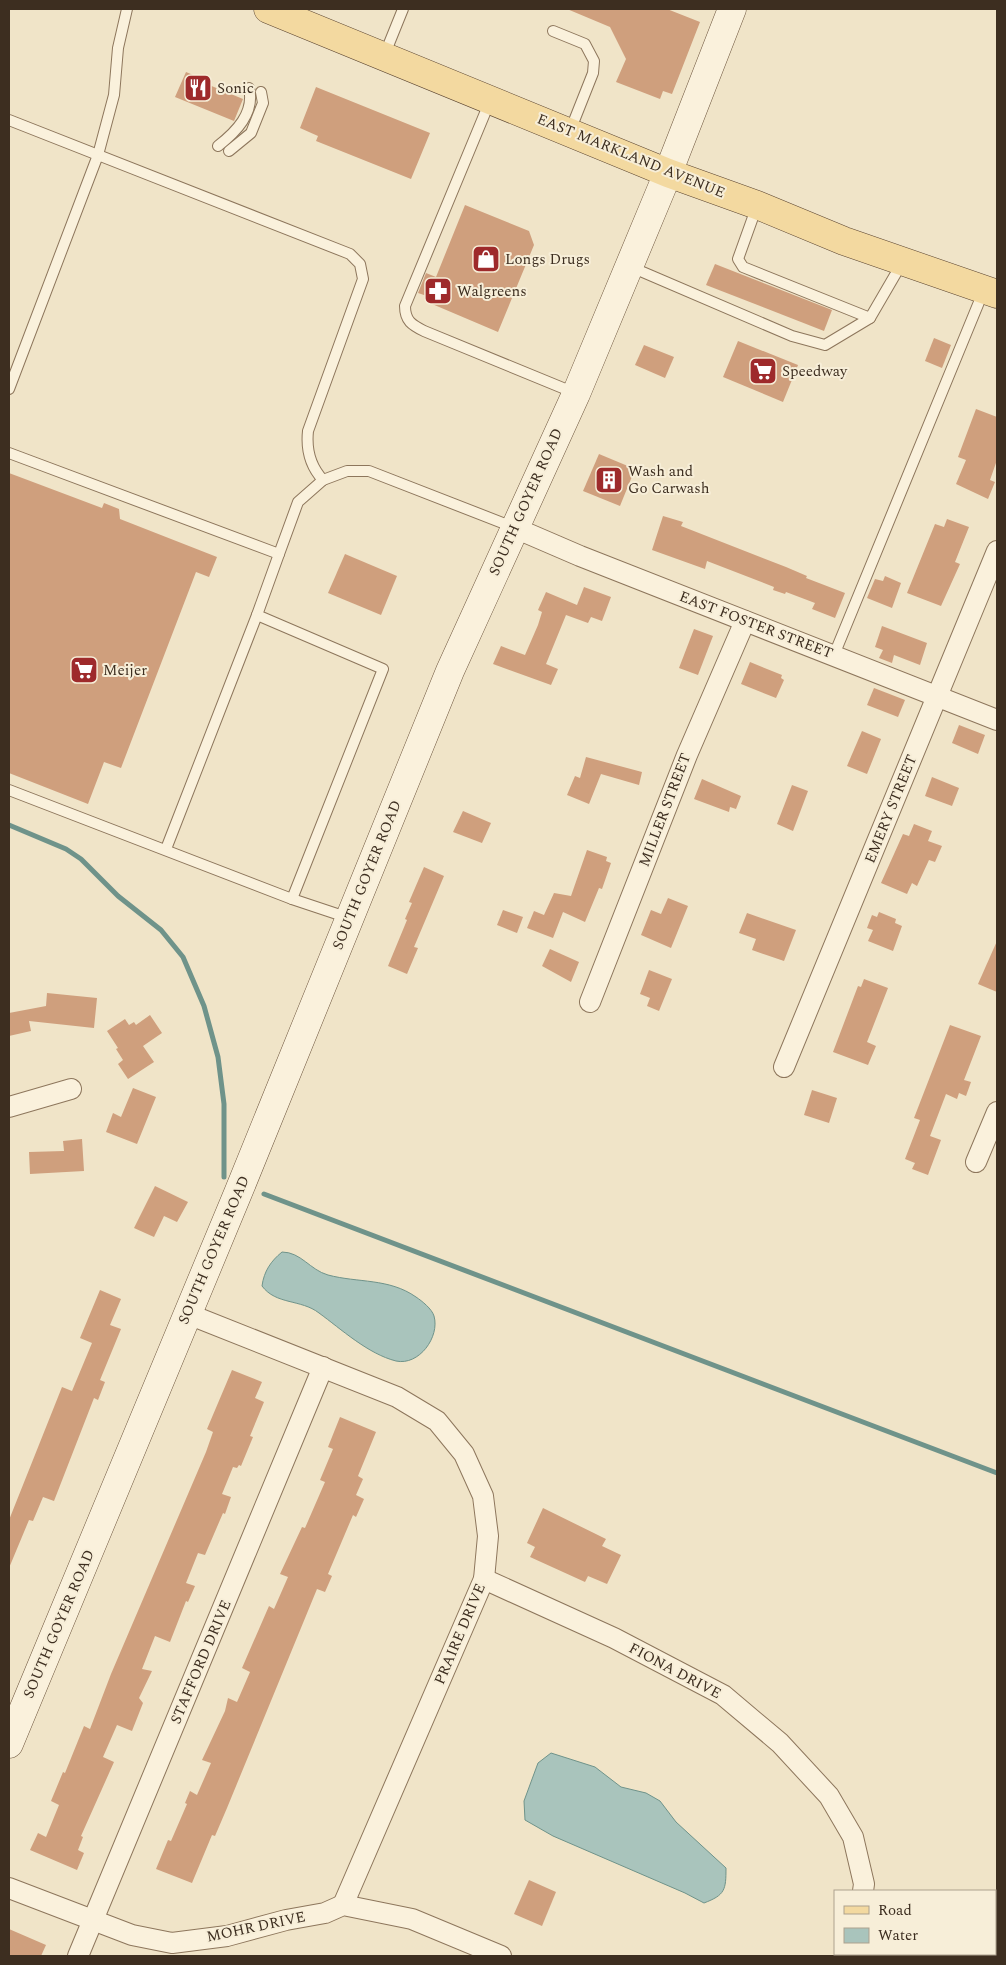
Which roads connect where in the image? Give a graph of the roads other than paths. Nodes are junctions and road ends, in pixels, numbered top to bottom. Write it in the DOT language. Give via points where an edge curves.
graph roads {
  1 [pos="127,9"];
  2 [pos="268,9"];
  3 [pos="403,9"];
  4 [pos="725,13"];
  5 [pos="553,31"];
  6 [pos="384,56"];
  7 [pos="250,88"];
  8 [pos="261,92"];
  9 [pos="491,101"];
  10 [pos="9,120"];
  11 [pos="569,132"];
  12 [pos="218,146"];
  13 [pos="229,151"];
  14 [pos="98,155"];
  15 [pos="668,173"];
  16 [pos="757,205"];
  17 [pos="904,260"];
  18 [pos="628,266"];
  19 [pos="991,292"];
  20 [pos="870,318"];
  21 [pos="9,389"];
  22 [pos="576,394"];
  23 [pos="9,453"];
  24 [pos="323,480"];
  25 [pos="515,528"];
  26 [pos="997,551"];
  27 [pos="279,554"];
  28 [pos="257,615"];
  29 [pos="745,620"];
  30 [pos="834,656"];
  31 [pos="937,696"];
  32 [pos="997,720"];
  33 [pos="9,790"];
  34 [pos="166,849"];
  35 [pos="292,899"];
  36 [pos="349,918"];
  37 [pos="590,1002"];
  38 [pos="784,1067"];
  39 [pos="71,1089"];
  40 [pos="9,1107"];
  41 [pos="997,1112"];
  42 [pos="976,1162"];
  43 [pos="188,1314"];
  44 [pos="324,1367"];
  45 [pos="484,1579"];
  46 [pos="9,1744"];
  47 [pos="9,1888"];
  48 [pos="863,1890"];
  49 [pos="343,1905"];
  50 [pos="94,1921"];
  51 [pos="78,1956"];
  52 [pos="501,1956"];
  1 -- 14 [label="lane" via="118,48 114,95"];
  2 -- 6 [label="main road, EAST MARKLAND AVENUE"];
  3 -- 6 [label="lane"];
  4 -- 15 [label="street, SOUTH GOYER ROAD"];
  5 -- 11 [label="lane" via="585,44 594,61 593,73"];
  6 -- 9 [label="main road, EAST MARKLAND AVENUE"];
  7 -- 12 [label="lane" via="252,98 239,129"];
  8 -- 13 [label="lane" via="263,103 251,133"];
  9 -- 11 [label="main road, EAST MARKLAND AVENUE"];
  9 -- 22 [label="lane" via="405,306 405,316 412,326"];
  10 -- 14 [label="lane"];
  11 -- 15 [label="main road, EAST MARKLAND AVENUE"];
  14 -- 21 [label="lane"];
  14 -- 24 [label="lane" via="350,254 360,264 363,279 308,431 312,468"];
  15 -- 16 [label="main road, EAST MARKLAND AVENUE"];
  15 -- 18 [label="street, SOUTH GOYER ROAD"];
  16 -- 17 [label="main road, EAST MARKLAND AVENUE"];
  16 -- 20 [label="lane" via="738,259 744,267"];
  17 -- 19 [label="main road, EAST MARKLAND AVENUE"];
  17 -- 20 [label="lane"];
  18 -- 20 [label="lane" via="792,336 826,345"];
  18 -- 22 [label="street, SOUTH GOYER ROAD"];
  19 -- 30 [label="lane"];
  22 -- 25 [label="street, SOUTH GOYER ROAD"];
  23 -- 27 [label="lane"];
  24 -- 25 [label="lane" via="347,470 368,471"];
  24 -- 27 [label="lane" via="298,502"];
  25 -- 29 [label="street, EAST FOSTER STREET"];
  25 -- 36 [label="street, SOUTH GOYER ROAD" via="450,671"];
  26 -- 31 [label="street, EMERY STREET"];
  27 -- 28 [label="lane"];
  28 -- 34 [label="lane"];
  28 -- 35 [label="lane" via="383,669"];
  29 -- 30 [label="street, EAST FOSTER STREET"];
  29 -- 37 [label="street, MILLER STREET" via="687,755"];
  30 -- 31 [label="street, EAST FOSTER STREET"];
  31 -- 32 [label="street, EAST FOSTER STREET"];
  31 -- 38 [label="street, EMERY STREET"];
  33 -- 34 [label="lane"];
  34 -- 35 [label="lane"];
  35 -- 36 [label="lane"];
  36 -- 43 [label="street, SOUTH GOYER ROAD"];
  39 -- 40 [label="street"];
  41 -- 42 [label="street"];
  43 -- 44 [label="street, PRAIRE DRIVE"];
  43 -- 46 [label="street, SOUTH GOYER ROAD"];
  44 -- 45 [label="street, PRAIRE DRIVE" via="398,1397 437,1421 464,1454 483,1496 488,1536"];
  44 -- 50 [label="street, STAFFORD DRIVE"];
  45 -- 48 [label="street, FIONA DRIVE" via="614,1638 723,1695 780,1743 829,1796 853,1837"];
  45 -- 49 [label="street, PRAIRE DRIVE"];
  47 -- 50 [label="street, MOHR DRIVE"];
  49 -- 50 [label="street, MOHR DRIVE" via="325,1913 227,1936 172,1942 132,1935"];
  49 -- 52 [label="street" via="412,1919"];
  50 -- 51 [label="street, STAFFORD DRIVE"];
}
